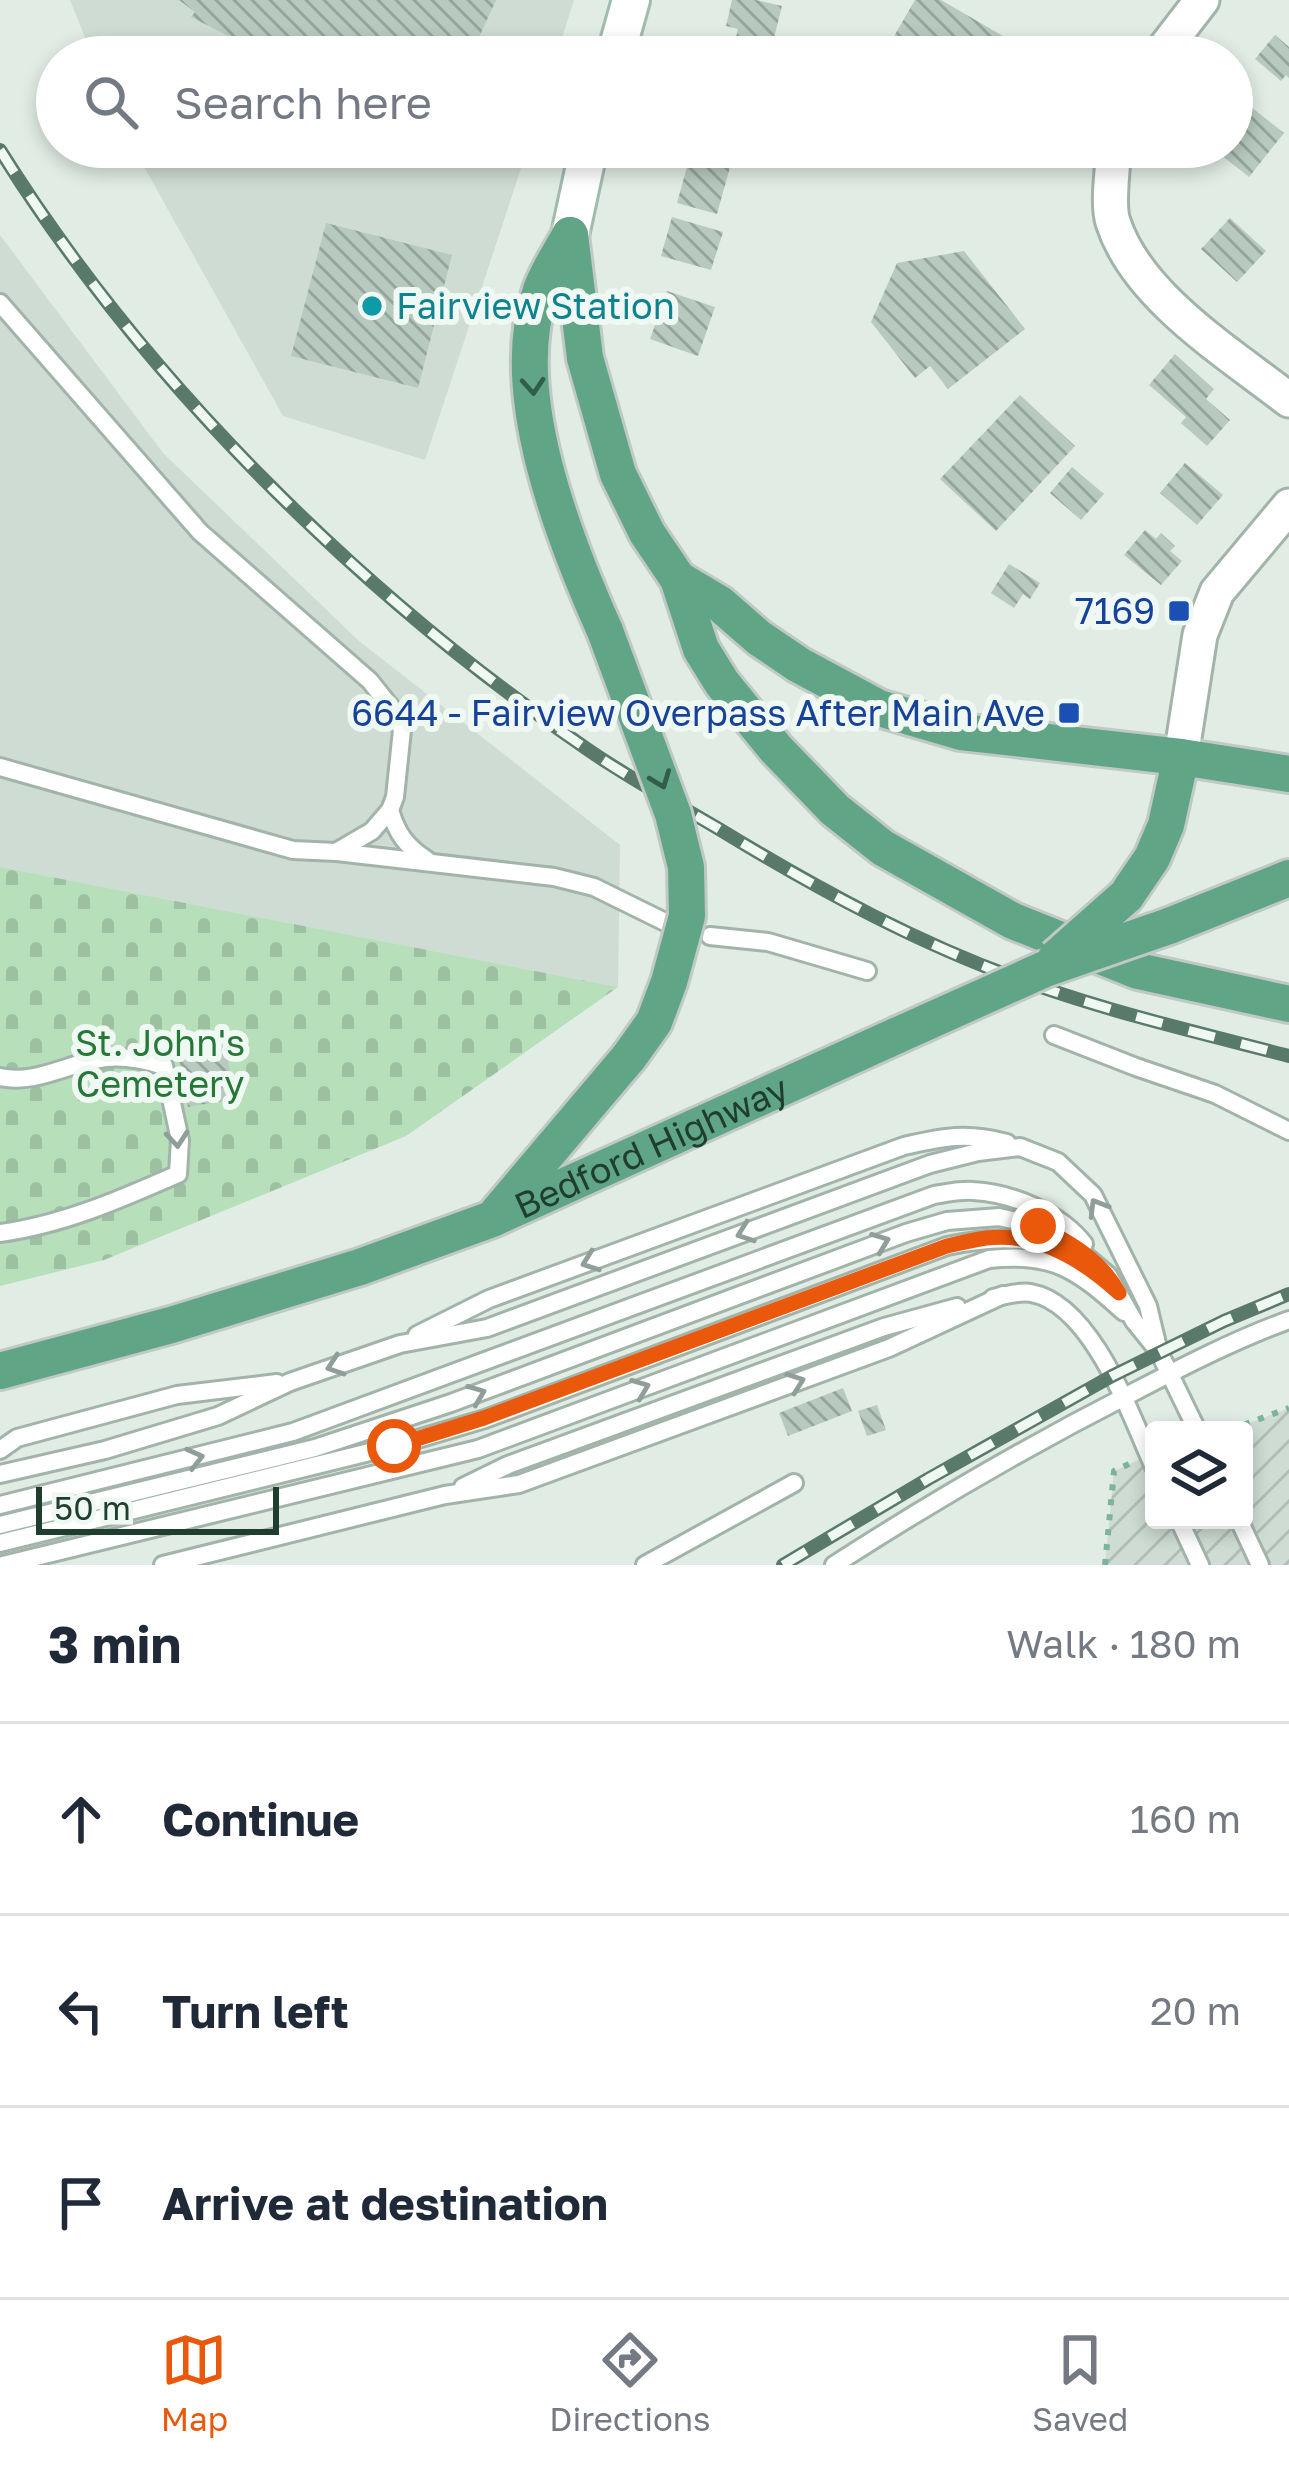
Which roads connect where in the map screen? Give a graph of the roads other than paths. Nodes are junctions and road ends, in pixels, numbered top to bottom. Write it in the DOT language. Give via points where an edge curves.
graph roads {
  1 [pos="631,0"];
  2 [pos="1202,0"];
  3 [pos="621,36"];
  4 [pos="1174,36"];
  5 [pos="584,168"];
  6 [pos="1113,168"];
  7 [pos="569,235"];
  8 [pos="0,303"];
  9 [pos="1289,400"];
  10 [pos="1289,506"];
  11 [pos="678,579"];
  12 [pos="1181,757"];
  13 [pos="0,767"];
  14 [pos="1289,774"];
  15 [pos="390,810"];
  16 [pos="336,852"];
  17 [pos="431,862"];
  18 [pos="1289,878"];
  19 [pos="665,922"];
  20 [pos="710,936"];
  21 [pos="1045,969"];
  22 [pos="867,971"];
  23 [pos="1289,1004"];
  24 [pos="1054,1035"];
  25 [pos="0,1077"];
  26 [pos="1289,1131"];
  27 [pos="1020,1147"];
  28 [pos="492,1219"];
  29 [pos="0,1233"];
  30 [pos="1108,1274"];
  31 [pos="1119,1293"];
  32 [pos="1289,1320"];
  33 [pos="1134,1322"];
  34 [pos="400,1344"];
  35 [pos="1160,1352"];
  36 [pos="0,1371"];
  37 [pos="1170,1374"];
  38 [pos="290,1382"];
  39 [pos="1122,1398"];
  40 [pos="1193,1421"];
  41 [pos="1145,1447"];
  42 [pos="0,1450"];
  43 [pos="0,1474"];
  44 [pos="794,1483"];
  45 [pos="0,1505"];
  46 [pos="0,1525"];
  47 [pos="1183,1529"];
  48 [pos="1243,1529"];
  49 [pos="0,1544"];
  50 [pos="3,1565"];
  51 [pos="163,1565"];
  52 [pos="645,1565"];
  53 [pos="834,1565"];
  54 [pos="1200,1565"];
  55 [pos="1260,1565"];
  1 -- 3 [label="main road"];
  2 -- 4 [label="street"];
  5 -- 7 [label="main road"];
  6 -- 9 [label="street" via="1112,219 1140,277"];
  7 -- 11 [label="main road" via="598,412 618,474"];
  7 -- 28 [label="main road, one-way, bridge" via="540,291 532,330 540,445 579,574 674,814 687,916 654,1022"];
  8 -- 15 [label="lane" via="200,532 393,710 402,730"];
  10 -- 12 [label="street" via="1217,592 1200,634"];
  11 -- 12 [label="main road" via="799,665 879,708 961,732"];
  11 -- 23 [label="main road" via="701,649 722,683 835,810 884,848 1013,921 1138,971"];
  12 -- 14 [label="main road"];
  12 -- 21 [label="main road, bridge" via="1153,858 1126,896"];
  13 -- 16 [label="lane" via="292,850"];
  15 -- 16 [label="lane" via="372,832"];
  15 -- 17 [label="lane" via="396,833"];
  16 -- 17 [label="lane"];
  17 -- 19 [label="lane" via="594,887"];
  18 -- 21 [label="main road, Bedford Highway, bridge"];
  20 -- 22 [label="lane"];
  21 -- 28 [label="main road, Bedford Highway, bridge"];
  24 -- 26 [label="lane" via="1215,1094"];
  25 -- 29 [label="lane, one-way" via="102,1058 164,1066 180,1140 178,1174 116,1202"];
  27 -- 34 [label="lane, one-way" via="930,1164 487,1328"];
  27 -- 34 [label="lane, one-way" via="979,1136 904,1146 489,1299"];
  35 -- 27 [label="lane, one-way" via="1148,1306 1093,1195 1058,1162"];
  28 -- 36 [label="main road, Bedford Highway" via="359,1268"];
  30 -- 31 [label="lane"];
  45 -- 30 [label="lane, one-way" via="293,1432 934,1195 972,1191 1047,1213"];
  46 -- 30 [label="lane, one-way" via="315,1448 947,1221 999,1217 1038,1226"];
  31 -- 33 [label="lane"];
  31 -- 49 [label="lane" via="1067,1253 1029,1242 991,1237 947,1246 484,1418"];
  32 -- 37 [label="lane"];
  33 -- 35 [label="lane"];
  50 -- 33 [label="lane, one-way" via="478,1449 988,1259 1048,1259 1090,1281"];
  34 -- 38 [label="lane, one-way"];
  35 -- 37 [label="lane"];
  37 -- 39 [label="lane"];
  37 -- 40 [label="lane"];
  38 -- 42 [label="lane" via="177,1395 17,1438"];
  38 -- 43 [label="lane" via="218,1416"];
  39 -- 41 [label="lane"];
  39 -- 51 [label="lane" via="1077,1320 1030,1292 1003,1295 889,1348 518,1484"];
  39 -- 53 [label="lane" via="937,1498"];
  44 -- 52 [label="lane"];
  47 -- 54 [label="lane"];
  48 -- 55 [label="lane"];
}
